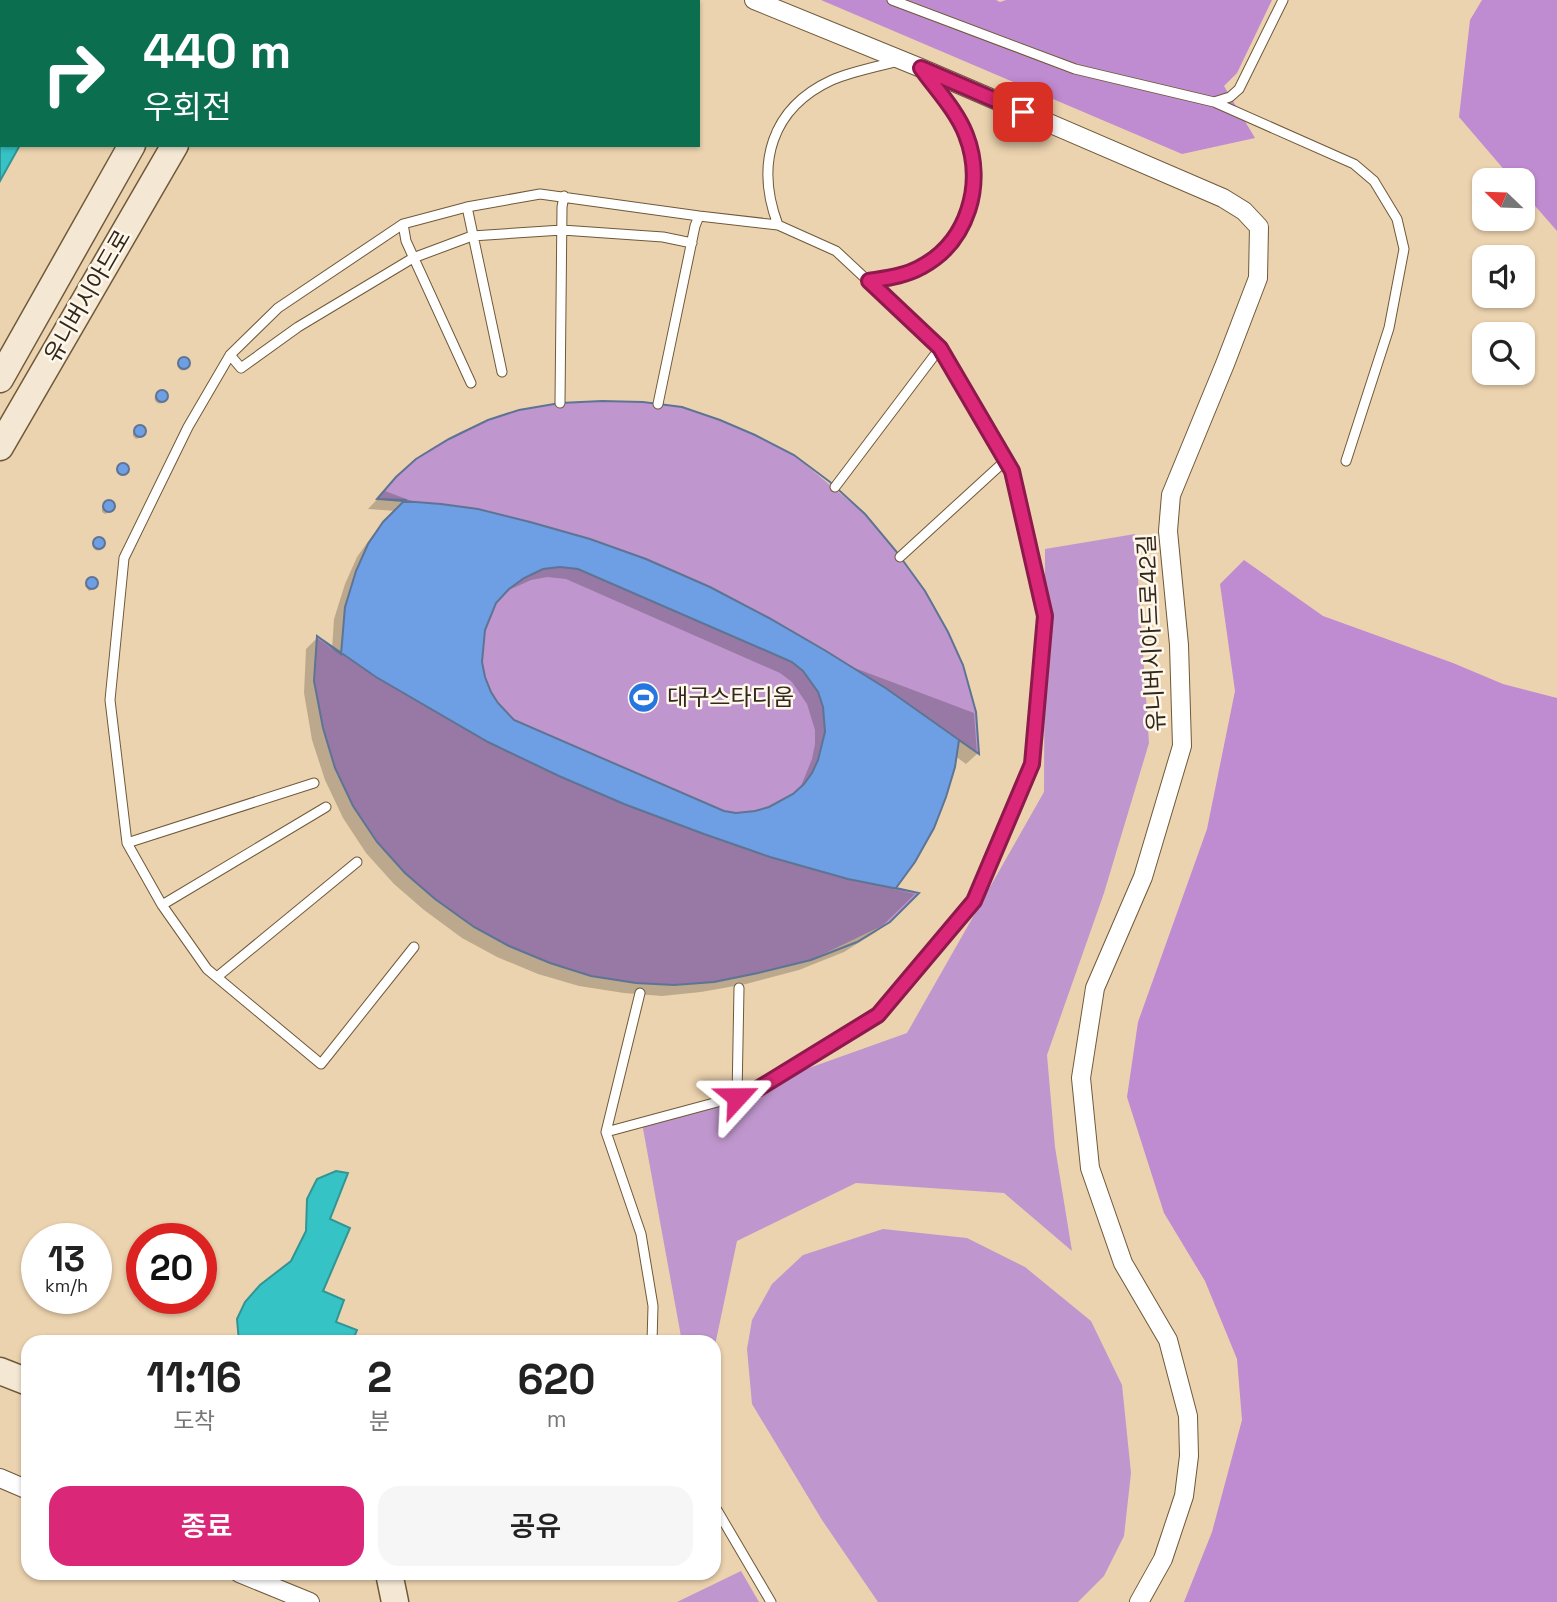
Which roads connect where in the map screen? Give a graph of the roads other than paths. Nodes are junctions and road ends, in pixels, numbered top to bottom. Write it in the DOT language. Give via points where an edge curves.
graph roads {
  1 [pos="754,0"];
  2 [pos="892,0"];
  3 [pos="1283,0"];
  4 [pos="781,4"];
  5 [pos="901,60"];
  6 [pos="921,68"];
  7 [pos="1214,102"];
  8 [pos="131,147"];
  9 [pos="174,147"];
  10 [pos="565,196"];
  11 [pos="467,207"];
  12 [pos="699,216"];
  13 [pos="403,224"];
  14 [pos="778,225"];
  15 [pos="562,230"];
  16 [pos="472,236"];
  17 [pos="692,243"];
  18 [pos="413,258"];
  19 [pos="869,281"];
  20 [pos="940,348"];
  21 [pos="230,355"];
  22 [pos="502,372"];
  23 [pos="0,379"];
  24 [pos="471,383"];
  25 [pos="560,403"];
  26 [pos="658,404"];
  27 [pos="6,438"];
  28 [pos="0,456"];
  29 [pos="1006,460"];
  30 [pos="1346,461"];
  31 [pos="835,487"];
  32 [pos="900,557"];
  33 [pos="314,783"];
  34 [pos="326,807"];
  35 [pos="127,843"];
  36 [pos="357,862"];
  37 [pos="162,905"];
  38 [pos="414,947"];
  39 [pos="217,977"];
  40 [pos="739,988"];
  41 [pos="640,993"];
  42 [pos="737,1097"];
  43 [pos="606,1132"];
  44 [pos="652,1335"];
  45 [pos="0,1371"];
  46 [pos="21,1379"];
  47 [pos="0,1478"];
  48 [pos="21,1487"];
  49 [pos="721,1517"];
  50 [pos="256,1580"];
  51 [pos="390,1580"];
  52 [pos="310,1602"];
  53 [pos="395,1602"];
  54 [pos="771,1602"];
  55 [pos="1139,1602"];
  1 -- 4 [label="street, 유니버시아드로42길"];
  2 -- 7 [label="lane" via="1075,69"];
  3 -- 7 [label="lane" via="1239,89"];
  4 -- 5 [label="street, 유니버시아드로42길"];
  5 -- 6 [label="street, 유니버시아드로42길"];
  5 -- 14 [label="lane" via="834,79 791,109 769,157 767,184"];
  6 -- 19 [label="lane" via="966,133 973,158 970,209 959,232 922,267"];
  6 -- 55 [label="street, 유니버시아드로42길" via="1223,198 1259,227 1258,278 1171,495 1168,531 1179,645 1182,746 1143,877 1095,988 1081,1078 1090,1168 1123,1263 1168,1340 1188,1416 1184,1496 1163,1559"];
  7 -- 30 [label="lane" via="1354,164 1374,181 1397,219 1404,249 1389,327"];
  8 -- 23 [label="main road, 유니버시아드로"];
  9 -- 27 [label="main road, 유니버시아드로"];
  10 -- 11 [label="lane" via="540,194"];
  10 -- 12 [label="lane"];
  10 -- 15 [label="lane"];
  11 -- 13 [label="lane"];
  11 -- 16 [label="lane"];
  12 -- 14 [label="lane"];
  12 -- 17 [label="lane"];
  13 -- 18 [label="lane"];
  13 -- 21 [label="lane" via="278,308"];
  14 -- 19 [label="lane" via="836,251"];
  15 -- 16 [label="lane"];
  15 -- 17 [label="lane"];
  15 -- 25 [label="lane"];
  16 -- 18 [label="lane"];
  16 -- 22 [label="lane"];
  17 -- 26 [label="lane"];
  18 -- 21 [label="lane" via="298,327 241,368"];
  18 -- 24 [label="lane"];
  19 -- 20 [label="lane"];
  20 -- 29 [label="lane"];
  20 -- 31 [label="lane"];
  21 -- 35 [label="lane" via="188,427 124,558 110,700"];
  27 -- 28 [label="main road, 유니버시아드로"];
  29 -- 32 [label="lane"];
  29 -- 42 [label="lane" via="1045,616 1032,764 974,901 878,1015 751,1093"];
  33 -- 35 [label="lane"];
  34 -- 37 [label="lane"];
  35 -- 37 [label="lane"];
  36 -- 39 [label="lane"];
  37 -- 39 [label="lane"];
  38 -- 39 [label="lane" via="321,1064"];
  40 -- 42 [label="lane"];
  41 -- 43 [label="lane"];
  42 -- 43 [label="lane"];
  43 -- 44 [label="lane" via="641,1234 653,1306"];
  45 -- 46 [label="main road"];
  47 -- 48 [label="street"];
  49 -- 54 [label="lane"];
  50 -- 52 [label="street"];
  51 -- 53 [label="main road"];
}
